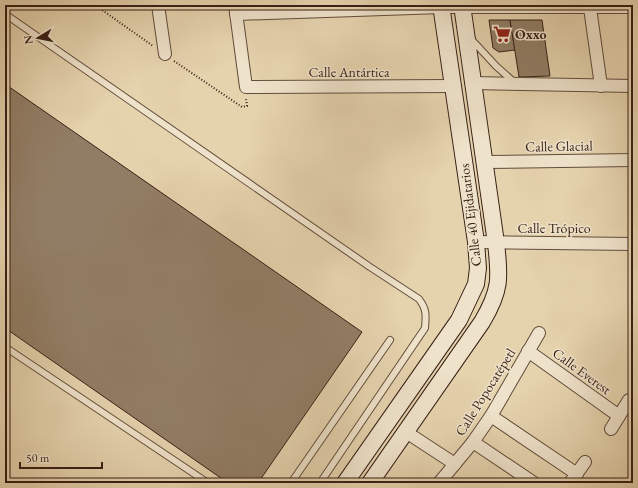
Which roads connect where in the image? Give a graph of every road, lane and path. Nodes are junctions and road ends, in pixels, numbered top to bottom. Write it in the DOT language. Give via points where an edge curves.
graph roads {
  1 [pos="95,5"];
  2 [pos="158,5"];
  3 [pos="441,6"];
  4 [pos="462,6"];
  5 [pos="633,7"];
  6 [pos="590,8"];
  7 [pos="235,9"];
  8 [pos="5,14"];
  9 [pos="466,32"];
  10 [pos="165,54"];
  11 [pos="473,83"];
  12 [pos="517,84"];
  13 [pos="453,86"];
  14 [pos="601,86"];
  15 [pos="633,86"];
  16 [pos="246,87"];
  17 [pos="633,160"];
  18 [pos="484,162"];
  19 [pos="476,242"];
  20 [pos="496,242"];
  21 [pos="633,244"];
  22 [pos="539,333"];
  23 [pos="390,340"];
  24 [pos="5,347"];
  25 [pos="528,351"];
  26 [pos="629,400"];
  27 [pos="491,416"];
  28 [pos="619,416"];
  29 [pos="611,429"];
  30 [pos="406,432"];
  31 [pos="473,442"];
  32 [pos="585,462"];
  33 [pos="455,464"];
  34 [pos="573,478"];
  35 [pos="208,483"];
  36 [pos="291,483"];
  37 [pos="320,483"];
  38 [pos="345,483"];
  39 [pos="370,483"];
  40 [pos="439,483"];
  41 [pos="534,483"];
  1 -- 10 [label="path"];
  2 -- 10 [label="street"];
  3 -- 4 [label="street"];
  3 -- 7 [label="street"];
  3 -- 13 [label="main road, Calle 40 Ejidatarios"];
  4 -- 6 [label="street"];
  4 -- 9 [label="main road, Calle 40 Ejidatarios"];
  5 -- 6 [label="street"];
  6 -- 14 [label="street"];
  7 -- 16 [label="street"];
  8 -- 37 [label="lane" via="419,299 424,306 425,328"];
  9 -- 11 [label="main road, Calle 40 Ejidatarios"];
  9 -- 12 [label="lane" via="496,66"];
  10 -- 16 [label="path" via="242,107 247,106"];
  11 -- 12 [label="street"];
  11 -- 18 [label="main road, Calle 40 Ejidatarios"];
  12 -- 14 [label="street"];
  13 -- 16 [label="street, Calle Antártica"];
  13 -- 19 [label="main road, Calle 40 Ejidatarios"];
  14 -- 15 [label="street"];
  17 -- 18 [label="street, Calle Glacial"];
  18 -- 20 [label="main road, Calle 40 Ejidatarios"];
  19 -- 20 [label="street, Calle Trópico"];
  19 -- 38 [label="main road, Calle 40 Ejidatarios" via="476,284 463,313"];
  20 -- 21 [label="street, Calle Trópico"];
  20 -- 30 [label="main road, Calle 40 Ejidatarios" via="499,281 492,304"];
  22 -- 25 [label="street, Calle Popocatépetl"];
  23 -- 36 [label="lane"];
  24 -- 35 [label="lane"];
  25 -- 27 [label="street, Calle Popocatépetl"];
  25 -- 28 [label="street, Calle Everest"];
  26 -- 28 [label="street"];
  27 -- 31 [label="street, Calle Popocatépetl"];
  27 -- 34 [label="street"];
  28 -- 29 [label="street"];
  30 -- 33 [label="street"];
  30 -- 39 [label="main road, Calle 40 Ejidatarios"];
  31 -- 33 [label="street, Calle Popocatépetl"];
  31 -- 41 [label="street"];
  32 -- 34 [label="street"];
  33 -- 40 [label="street, Calle Popocatépetl"];
}
